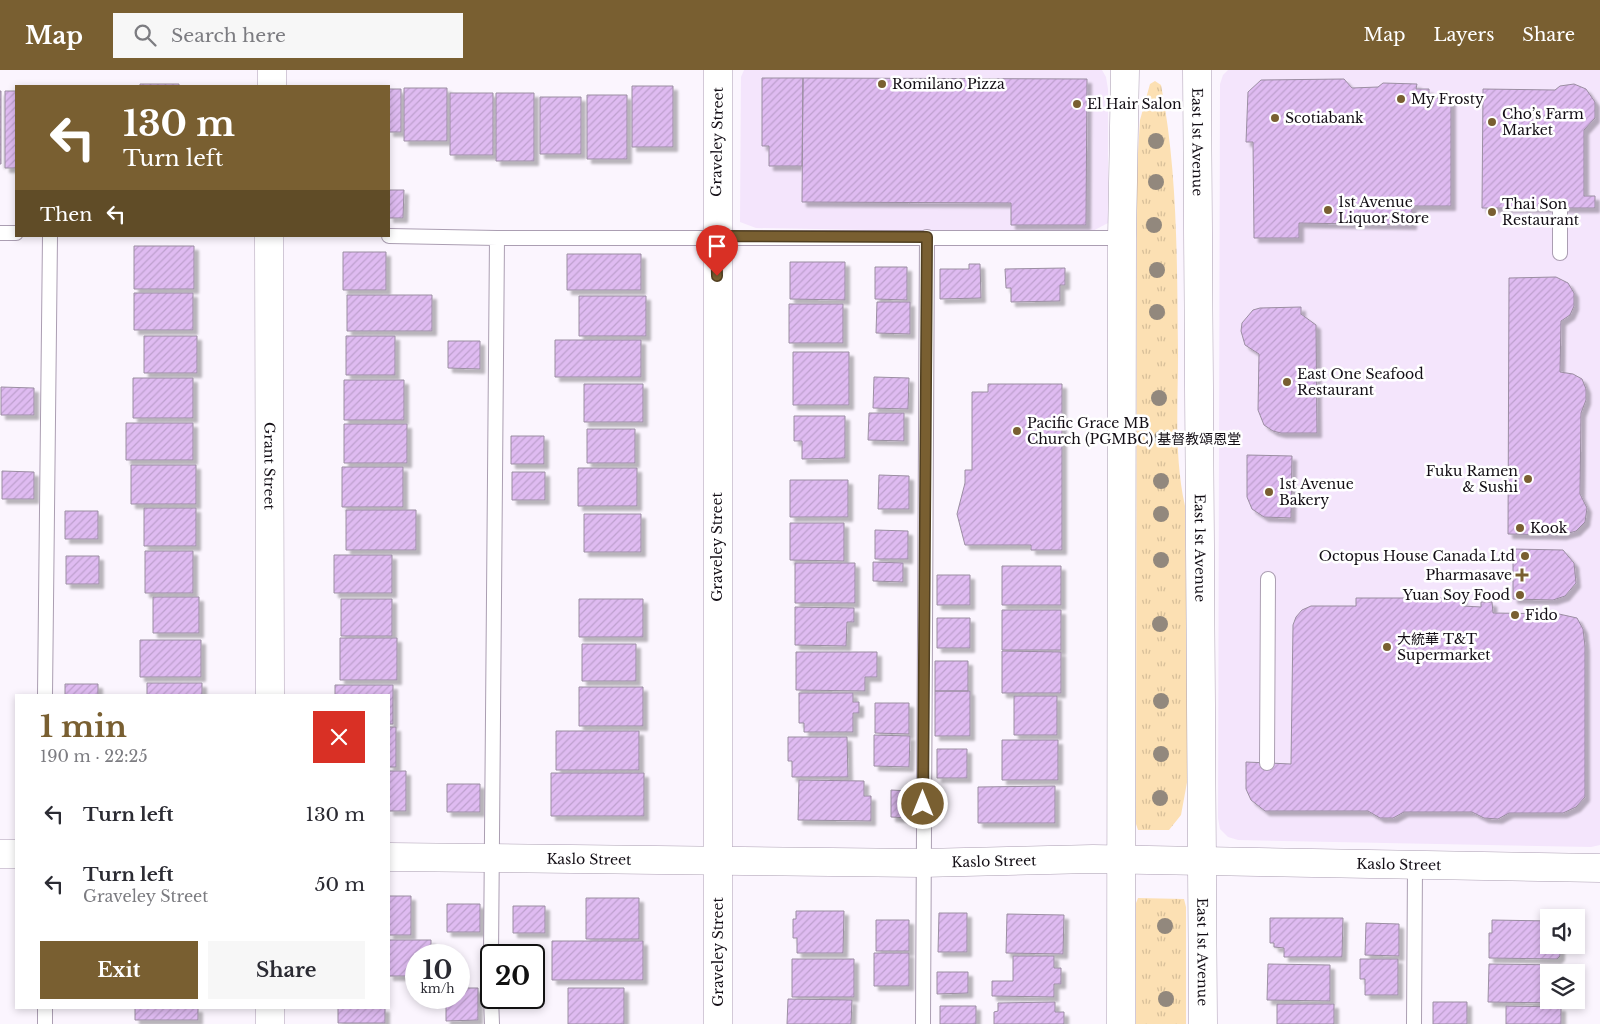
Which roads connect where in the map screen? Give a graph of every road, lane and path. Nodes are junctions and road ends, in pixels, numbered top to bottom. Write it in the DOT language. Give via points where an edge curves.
graph roads {
  1 [pos="272,70"];
  2 [pos="718,70"];
  3 [pos="1125,70"];
  4 [pos="1198,70"];
  5 [pos="272,85"];
  6 [pos="1560,211"];
  7 [pos="0,233"];
  8 [pos="15,233"];
  9 [pos="390,236"];
  10 [pos="716,236"];
  11 [pos="50,237"];
  12 [pos="269,237"];
  13 [pos="927,237"];
  14 [pos="497,238"];
  15 [pos="1122,238"];
  16 [pos="1560,253"];
  17 [pos="1268,579"];
  18 [pos="45,694"];
  19 [pos="270,694"];
  20 [pos="1267,763"];
  21 [pos="0,854"];
  22 [pos="15,854"];
  23 [pos="390,857"];
  24 [pos="491,857"];
  25 [pos="718,860"];
  26 [pos="1121,860"];
  27 [pos="1204,862"];
  28 [pos="922,863"];
  29 [pos="1415,866"];
  30 [pos="1600,868"];
  31 [pos="491,944"];
  32 [pos="45,1009"];
  33 [pos="270,1009"];
  34 [pos="492,1009"];
  35 [pos="45,1024"];
  36 [pos="270,1024"];
  37 [pos="492,1024"];
  38 [pos="718,1024"];
  39 [pos="923,1024"];
  40 [pos="1121,1024"];
  41 [pos="1203,1024"];
  42 [pos="1414,1024"];
  1 -- 5 [label="street"];
  2 -- 10 [label="street, Graveley Street"];
  3 -- 15 [label="street"];
  4 -- 27 [label="street, East 1st Avenue"];
  6 -- 16 [label="lane"];
  7 -- 8 [label="lane"];
  9 -- 14 [label="lane"];
  10 -- 13 [label="lane"];
  10 -- 14 [label="lane"];
  10 -- 25 [label="street, Graveley Street"];
  11 -- 18 [label="lane"];
  12 -- 19 [label="street, Grant Street"];
  13 -- 15 [label="lane"];
  13 -- 28 [label="lane"];
  14 -- 24 [label="lane"];
  15 -- 26 [label="street"];
  17 -- 20 [label="lane"];
  21 -- 22 [label="street"];
  23 -- 24 [label="street, Kaslo Street"];
  24 -- 25 [label="street, Kaslo Street"];
  24 -- 31 [label="lane"];
  25 -- 28 [label="street, Kaslo Street"];
  25 -- 38 [label="street, Graveley Street"];
  26 -- 27 [label="street, Kaslo Street"];
  26 -- 28 [label="street, Kaslo Street"];
  26 -- 40 [label="street"];
  27 -- 29 [label="street, Kaslo Street"];
  27 -- 41 [label="street, East 1st Avenue"];
  28 -- 39 [label="lane"];
  29 -- 30 [label="street, Kaslo Street"];
  29 -- 42 [label="lane"];
  32 -- 35 [label="lane"];
  33 -- 36 [label="street"];
  34 -- 37 [label="lane"];
}
